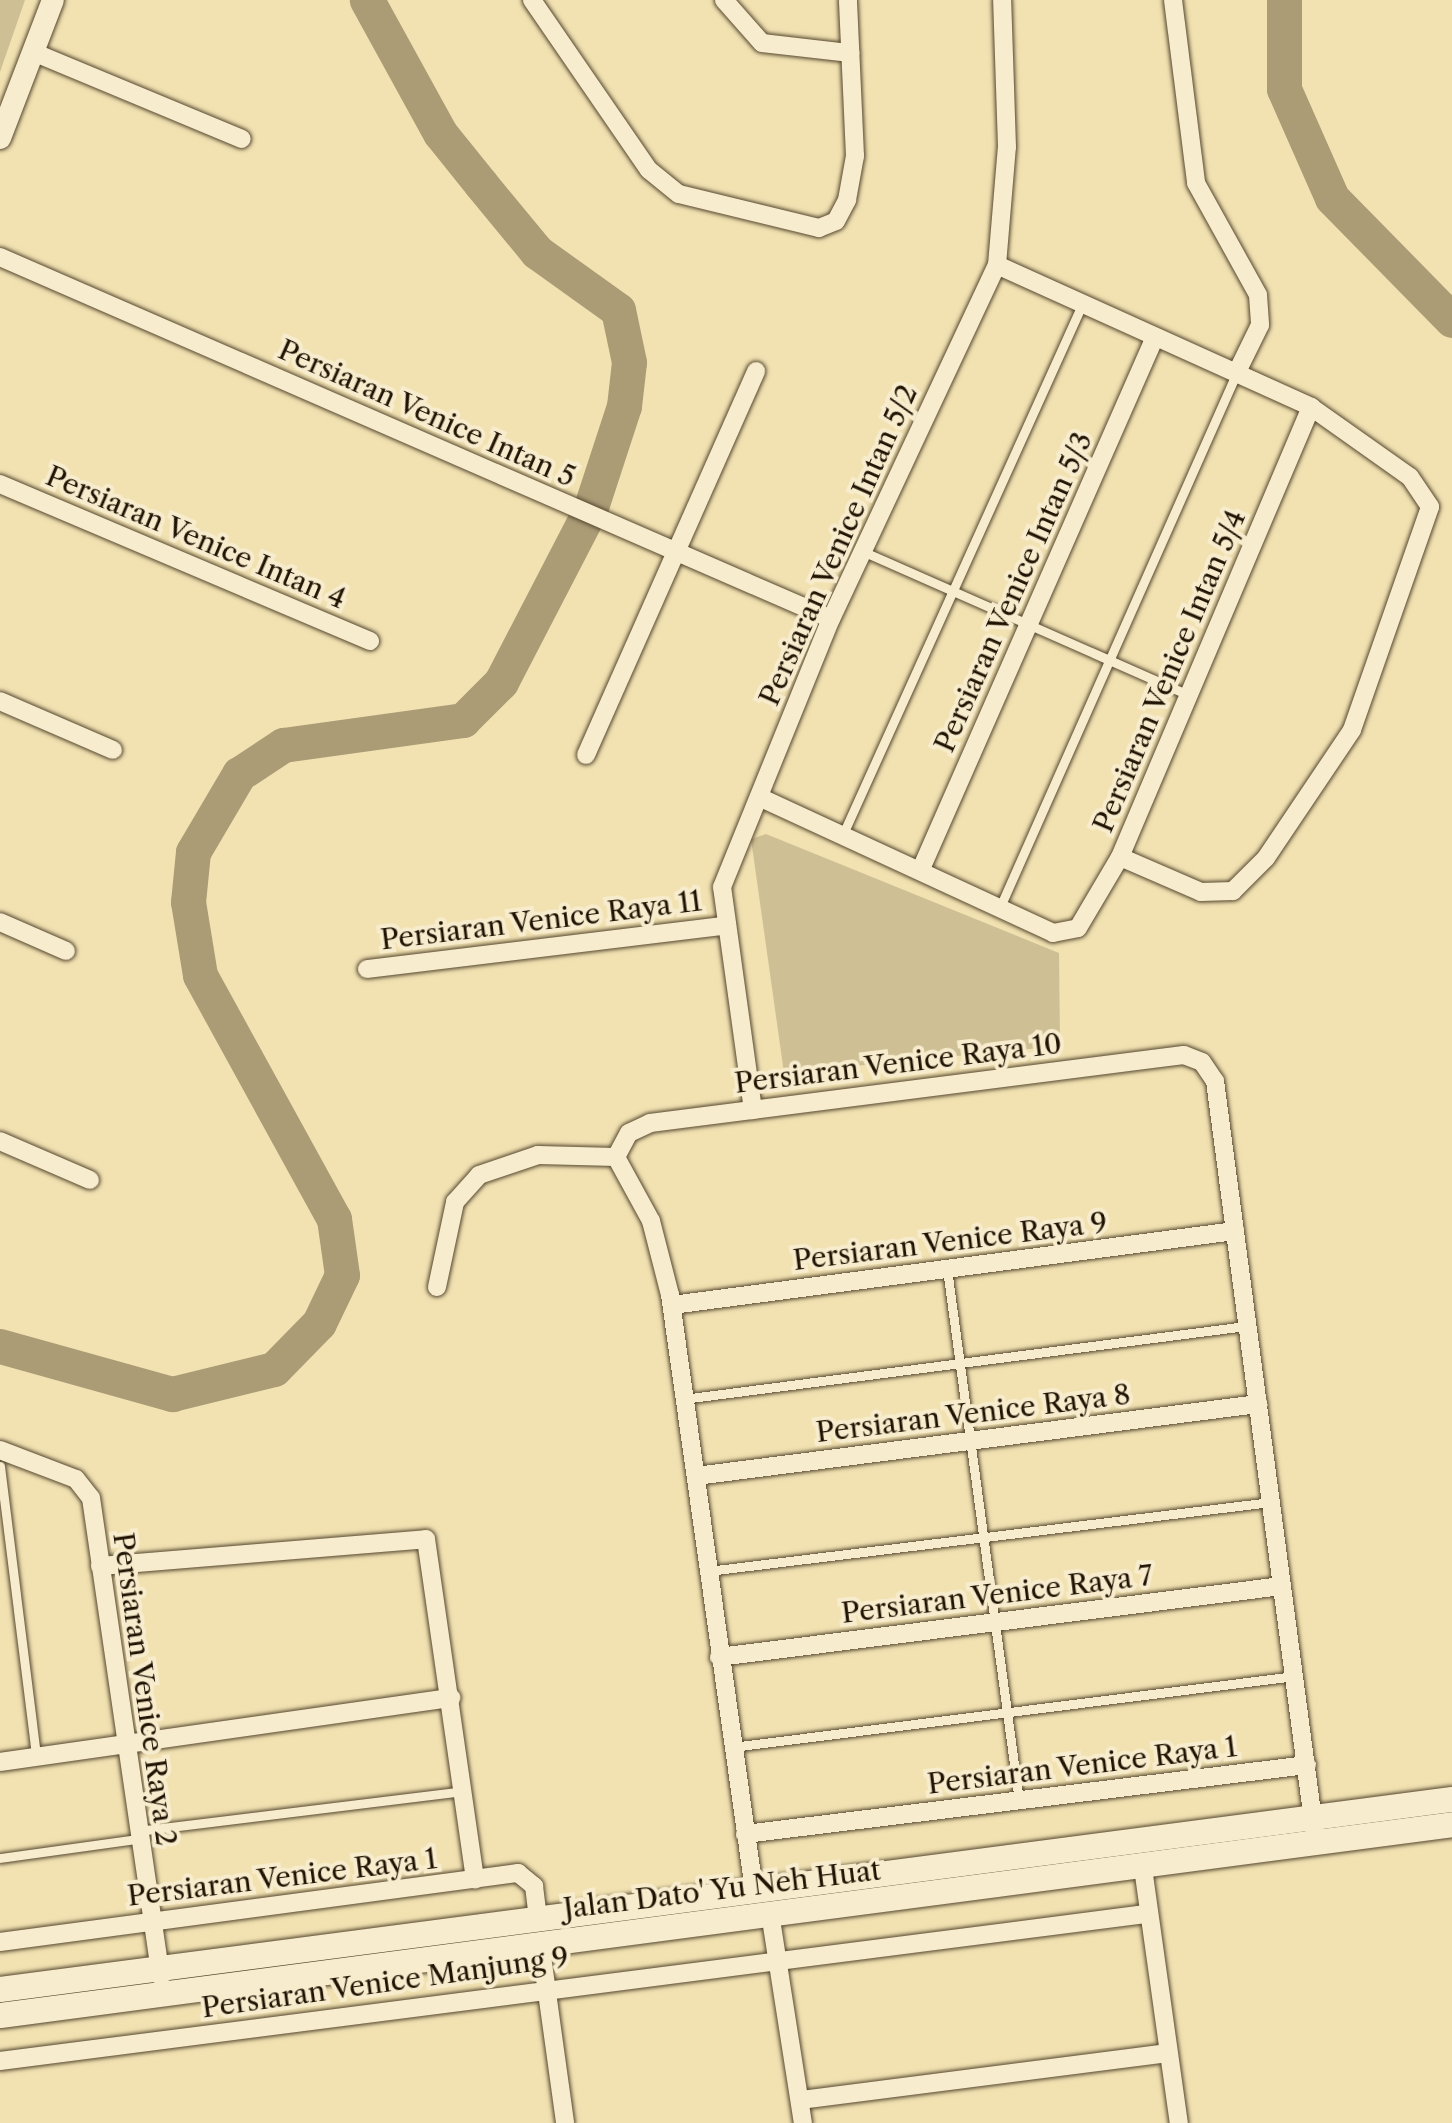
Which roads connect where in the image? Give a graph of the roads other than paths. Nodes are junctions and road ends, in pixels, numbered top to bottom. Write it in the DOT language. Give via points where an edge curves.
graph roads {
  1 [pos="53,0"];
  2 [pos="532,0"];
  3 [pos="724,0"];
  4 [pos="848,0"];
  5 [pos="1002,0"];
  6 [pos="1173,0"];
  7 [pos="33,52"];
  8 [pos="850,53"];
  9 [pos="0,138"];
  10 [pos="242,139"];
  11 [pos="0,257"];
  12 [pos="996,265"];
  13 [pos="1081,307"];
  14 [pos="1155,337"];
  15 [pos="756,370"];
  16 [pos="1238,370"];
  17 [pos="1311,407"];
  18 [pos="0,484"];
  19 [pos="672,550"];
  20 [pos="862,551"];
  21 [pos="950,590"];
  22 [pos="831,619"];
  23 [pos="1028,624"];
  24 [pos="370,641"];
  25 [pos="1108,660"];
  26 [pos="1188,695"];
  27 [pos="0,701"];
  28 [pos="112,750"];
  29 [pos="586,755"];
  30 [pos="759,797"];
  31 [pos="843,834"];
  32 [pos="1120,857"];
  33 [pos="920,869"];
  34 [pos="1000,907"];
  35 [pos="0,922"];
  36 [pos="722,926"];
  37 [pos="66,951"];
  38 [pos="367,969"];
  39 [pos="753,1110"];
  40 [pos="0,1141"];
  41 [pos="616,1157"];
  42 [pos="90,1180"];
  43 [pos="1235,1231"];
  44 [pos="946,1269"];
  45 [pos="437,1287"];
  46 [pos="672,1305"];
  47 [pos="1249,1326"];
  48 [pos="961,1360"];
  49 [pos="684,1399"];
  50 [pos="1258,1404"];
  51 [pos="971,1441"];
  52 [pos="0,1450"];
  53 [pos="0,1466"];
  54 [pos="696,1476"];
  55 [pos="1272,1502"];
  56 [pos="985,1541"];
  57 [pos="100,1566"];
  58 [pos="708,1571"];
  59 [pos="1282,1586"];
  60 [pos="994,1622"];
  61 [pos="719,1657"];
  62 [pos="1295,1676"];
  63 [pos="451,1698"];
  64 [pos="1007,1713"];
  65 [pos="126,1745"];
  66 [pos="732,1748"];
  67 [pos="36,1757"];
  68 [pos="0,1762"];
  69 [pos="1307,1766"];
  70 [pos="464,1792"];
  71 [pos="1452,1799"];
  72 [pos="1019,1801"];
  73 [pos="1452,1824"];
  74 [pos="1314,1828"];
  75 [pos="745,1834"];
  76 [pos="136,1835"];
  77 [pos="0,1858"];
  78 [pos="1143,1868"];
  79 [pos="475,1879"];
  80 [pos="941,1879"];
  81 [pos="754,1890"];
  82 [pos="770,1913"];
  83 [pos="1146,1914"];
  84 [pos="150,1921"];
  85 [pos="539,1930"];
  86 [pos="0,1942"];
  87 [pos="777,1958"];
  88 [pos="161,1979"];
  89 [pos="546,1988"];
  90 [pos="0,1989"];
  91 [pos="0,2015"];
  92 [pos="1167,2053"];
  93 [pos="0,2061"];
  94 [pos="801,2100"];
  95 [pos="566,2123"];
  96 [pos="804,2123"];
  97 [pos="1179,2123"];
  1 -- 7 [label="street"];
  2 -- 8 [label="street" via="664,182 706,203 819,228 836,221 847,200"];
  3 -- 8 [label="street" via="762,43"];
  4 -- 8 [label="street"];
  5 -- 12 [label="street, Persiaran Venice Intan 5/2" via="1008,147"];
  6 -- 16 [label="street" via="1196,183 1258,295 1260,325"];
  7 -- 9 [label="street"];
  7 -- 10 [label="street"];
  11 -- 19 [label="street, Persiaran Venice Intan 5"];
  12 -- 13 [label="street"];
  12 -- 20 [label="street, Persiaran Venice Intan 5/2"];
  13 -- 14 [label="street"];
  13 -- 21 [label="lane"];
  14 -- 16 [label="street"];
  14 -- 23 [label="street, Persiaran Venice Intan 5/3"];
  15 -- 19 [label="street"];
  16 -- 17 [label="street"];
  16 -- 25 [label="lane"];
  17 -- 26 [label="street, Persiaran Venice Intan 5/4"];
  17 -- 32 [label="street" via="1410,477 1430,507 1395,627 1352,730 1266,858 1232,892 1201,892"];
  18 -- 24 [label="street, Persiaran Venice Intan 4"];
  19 -- 22 [label="street, Persiaran Venice Intan 5"];
  19 -- 29 [label="street"];
  20 -- 21 [label="lane"];
  20 -- 22 [label="street, Persiaran Venice Intan 5/2"];
  21 -- 23 [label="lane"];
  21 -- 31 [label="lane"];
  22 -- 30 [label="street, Persiaran Venice Intan 5/2"];
  23 -- 25 [label="lane"];
  23 -- 33 [label="street, Persiaran Venice Intan 5/3"];
  25 -- 26 [label="lane"];
  25 -- 34 [label="lane"];
  26 -- 32 [label="street, Persiaran Venice Intan 5/4"];
  27 -- 28 [label="street"];
  30 -- 31 [label="street"];
  30 -- 36 [label="street, Persiaran Venice Intan 5/2" via="722,887"];
  31 -- 33 [label="street"];
  32 -- 34 [label="street, Persiaran Venice Intan 5/4" via="1078,928 1052,933"];
  33 -- 34 [label="street"];
  35 -- 37 [label="street"];
  36 -- 38 [label="street, Persiaran Venice Raya 11"];
  36 -- 39 [label="street, Persiaran Venice Intan 5/2"];
  39 -- 41 [label="street, Persiaran Venice Raya 10" via="650,1123 629,1134"];
  39 -- 43 [label="street, Persiaran Venice Raya 10" via="1184,1054 1202,1062 1215,1081"];
  40 -- 42 [label="street"];
  41 -- 45 [label="street" via="538,1155 479,1176 456,1202"];
  41 -- 46 [label="street" via="650,1221"];
  43 -- 44 [label="street, Persiaran Venice Raya 9"];
  43 -- 47 [label="street"];
  44 -- 46 [label="street, Persiaran Venice Raya 9"];
  44 -- 48 [label="lane"];
  46 -- 49 [label="street"];
  47 -- 48 [label="lane"];
  47 -- 50 [label="street"];
  48 -- 49 [label="lane"];
  48 -- 51 [label="lane"];
  49 -- 54 [label="street"];
  50 -- 51 [label="street, Persiaran Venice Raya 8"];
  50 -- 55 [label="street"];
  51 -- 54 [label="street, Persiaran Venice Raya 8"];
  51 -- 56 [label="lane"];
  52 -- 57 [label="street, Persiaran Venice Raya 2" via="84,1486"];
  53 -- 67 [label="lane"];
  54 -- 58 [label="street"];
  55 -- 56 [label="lane"];
  55 -- 59 [label="street"];
  56 -- 58 [label="lane"];
  56 -- 60 [label="lane"];
  57 -- 63 [label="street" via="426,1539"];
  57 -- 65 [label="street, Persiaran Venice Raya 2"];
  58 -- 61 [label="street"];
  59 -- 60 [label="street, Persiaran Venice Raya 7"];
  59 -- 62 [label="street"];
  60 -- 61 [label="street, Persiaran Venice Raya 7"];
  60 -- 64 [label="lane"];
  61 -- 66 [label="street"];
  62 -- 64 [label="lane"];
  62 -- 69 [label="street"];
  63 -- 65 [label="street"];
  63 -- 70 [label="street"];
  64 -- 66 [label="lane"];
  64 -- 72 [label="lane"];
  65 -- 67 [label="street"];
  65 -- 76 [label="street, Persiaran Venice Raya 2"];
  66 -- 75 [label="street"];
  67 -- 68 [label="street"];
  69 -- 72 [label="street, Persiaran Venice Raya 1"];
  69 -- 74 [label="street"];
  70 -- 76 [label="lane"];
  70 -- 79 [label="street"];
  71 -- 74 [label="main road, Jalan Dato' Yu Neh Huat"];
  72 -- 75 [label="street, Persiaran Venice Raya 1"];
  73 -- 74 [label="main road, Jalan Dato' Yu Neh Huat"];
  74 -- 78 [label="main road, Jalan Dato' Yu Neh Huat"];
  74 -- 80 [label="main road, Jalan Dato' Yu Neh Huat"];
  75 -- 81 [label="street"];
  76 -- 77 [label="lane"];
  76 -- 84 [label="street, Persiaran Venice Raya 2"];
  78 -- 80 [label="main road, Jalan Dato' Yu Neh Huat"];
  78 -- 83 [label="street"];
  79 -- 84 [label="street, Persiaran Venice Raya 1"];
  79 -- 85 [label="street, Persiaran Venice Raya 1" via="528,1876"];
  80 -- 81 [label="main road, Jalan Dato' Yu Neh Huat"];
  80 -- 82 [label="main road, Jalan Dato' Yu Neh Huat"];
  81 -- 85 [label="main road, Jalan Dato' Yu Neh Huat" via="602,1911"];
  82 -- 85 [label="main road, Jalan Dato' Yu Neh Huat"];
  82 -- 87 [label="street"];
  83 -- 87 [label="street, Persiaran Venice Manjung 9"];
  83 -- 92 [label="street"];
  84 -- 86 [label="street, Persiaran Venice Raya 1"];
  84 -- 88 [label="street, Persiaran Venice Raya 2"];
  85 -- 88 [label="main road, Jalan Dato' Yu Neh Huat"];
  85 -- 88 [label="main road, Jalan Dato' Yu Neh Huat" via="480,1926"];
  85 -- 89 [label="street"];
  87 -- 89 [label="street, Persiaran Venice Manjung 9"];
  87 -- 94 [label="street"];
  88 -- 90 [label="main road, Jalan Dato' Yu Neh Huat"];
  88 -- 91 [label="main road, Jalan Dato' Yu Neh Huat"];
  89 -- 93 [label="street, Persiaran Venice Manjung 9"];
  89 -- 95 [label="street"];
  92 -- 94 [label="street"];
  92 -- 97 [label="street"];
  94 -- 96 [label="street"];
}
